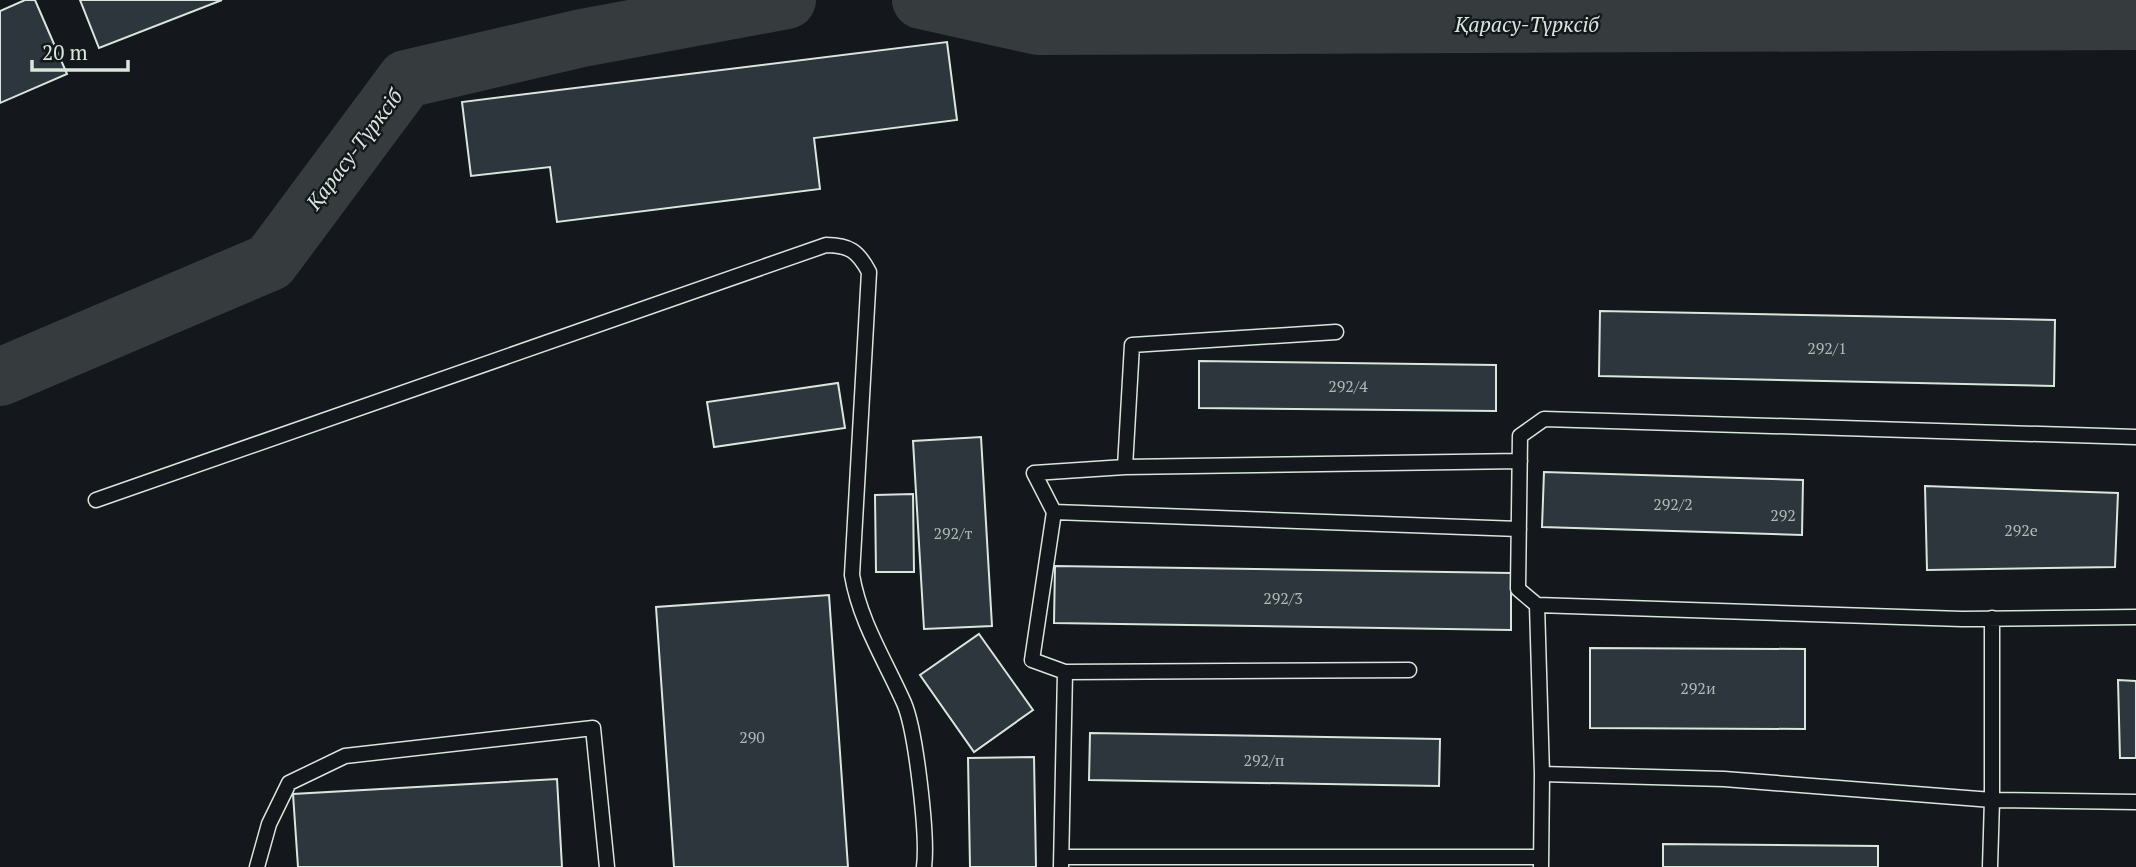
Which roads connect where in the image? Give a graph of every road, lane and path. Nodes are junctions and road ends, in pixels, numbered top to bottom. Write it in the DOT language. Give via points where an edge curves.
graph roads {
  1 [pos="1336,332"];
  2 [pos="2136,437"];
  3 [pos="1520,461"];
  4 [pos="1125,467"];
  5 [pos="96,500"];
  6 [pos="1054,512"];
  7 [pos="1519,529"];
  8 [pos="1538,605"];
  9 [pos="2136,617"];
  10 [pos="1992,618"];
  11 [pos="1409,670"];
  12 [pos="1065,672"];
  13 [pos="1542,774"];
  14 [pos="1992,800"];
  15 [pos="2136,803"];
  16 [pos="1062,862"];
  17 [pos="1541,862"];
  18 [pos="257,867"];
  19 [pos="607,867"];
  20 [pos="924,867"];
  21 [pos="1990,867"];
  1 -- 4 [label="lane" via="1132,345"];
  2 -- 3 [label="lane" via="1544,419 1520,436"];
  3 -- 4 [label="lane"];
  3 -- 7 [label="lane"];
  4 -- 6 [label="lane" via="1034,473"];
  5 -- 20 [label="lane" via="826,245 845,245 862,258 869,272 852,575 861,614 914,732"];
  6 -- 7 [label="lane"];
  6 -- 12 [label="lane" via="1032,660"];
  7 -- 8 [label="lane" via="1518,589"];
  8 -- 10 [label="lane"];
  8 -- 13 [label="lane"];
  9 -- 10 [label="lane"];
  10 -- 14 [label="lane"];
  11 -- 12 [label="lane"];
  12 -- 16 [label="lane"];
  13 -- 14 [label="lane" via="1724,779"];
  13 -- 17 [label="lane"];
  14 -- 15 [label="lane"];
  14 -- 21 [label="lane"];
  16 -- 17 [label="lane"];
  18 -- 19 [label="lane" via="269,824 289,782 345,755 593,728"];
}
